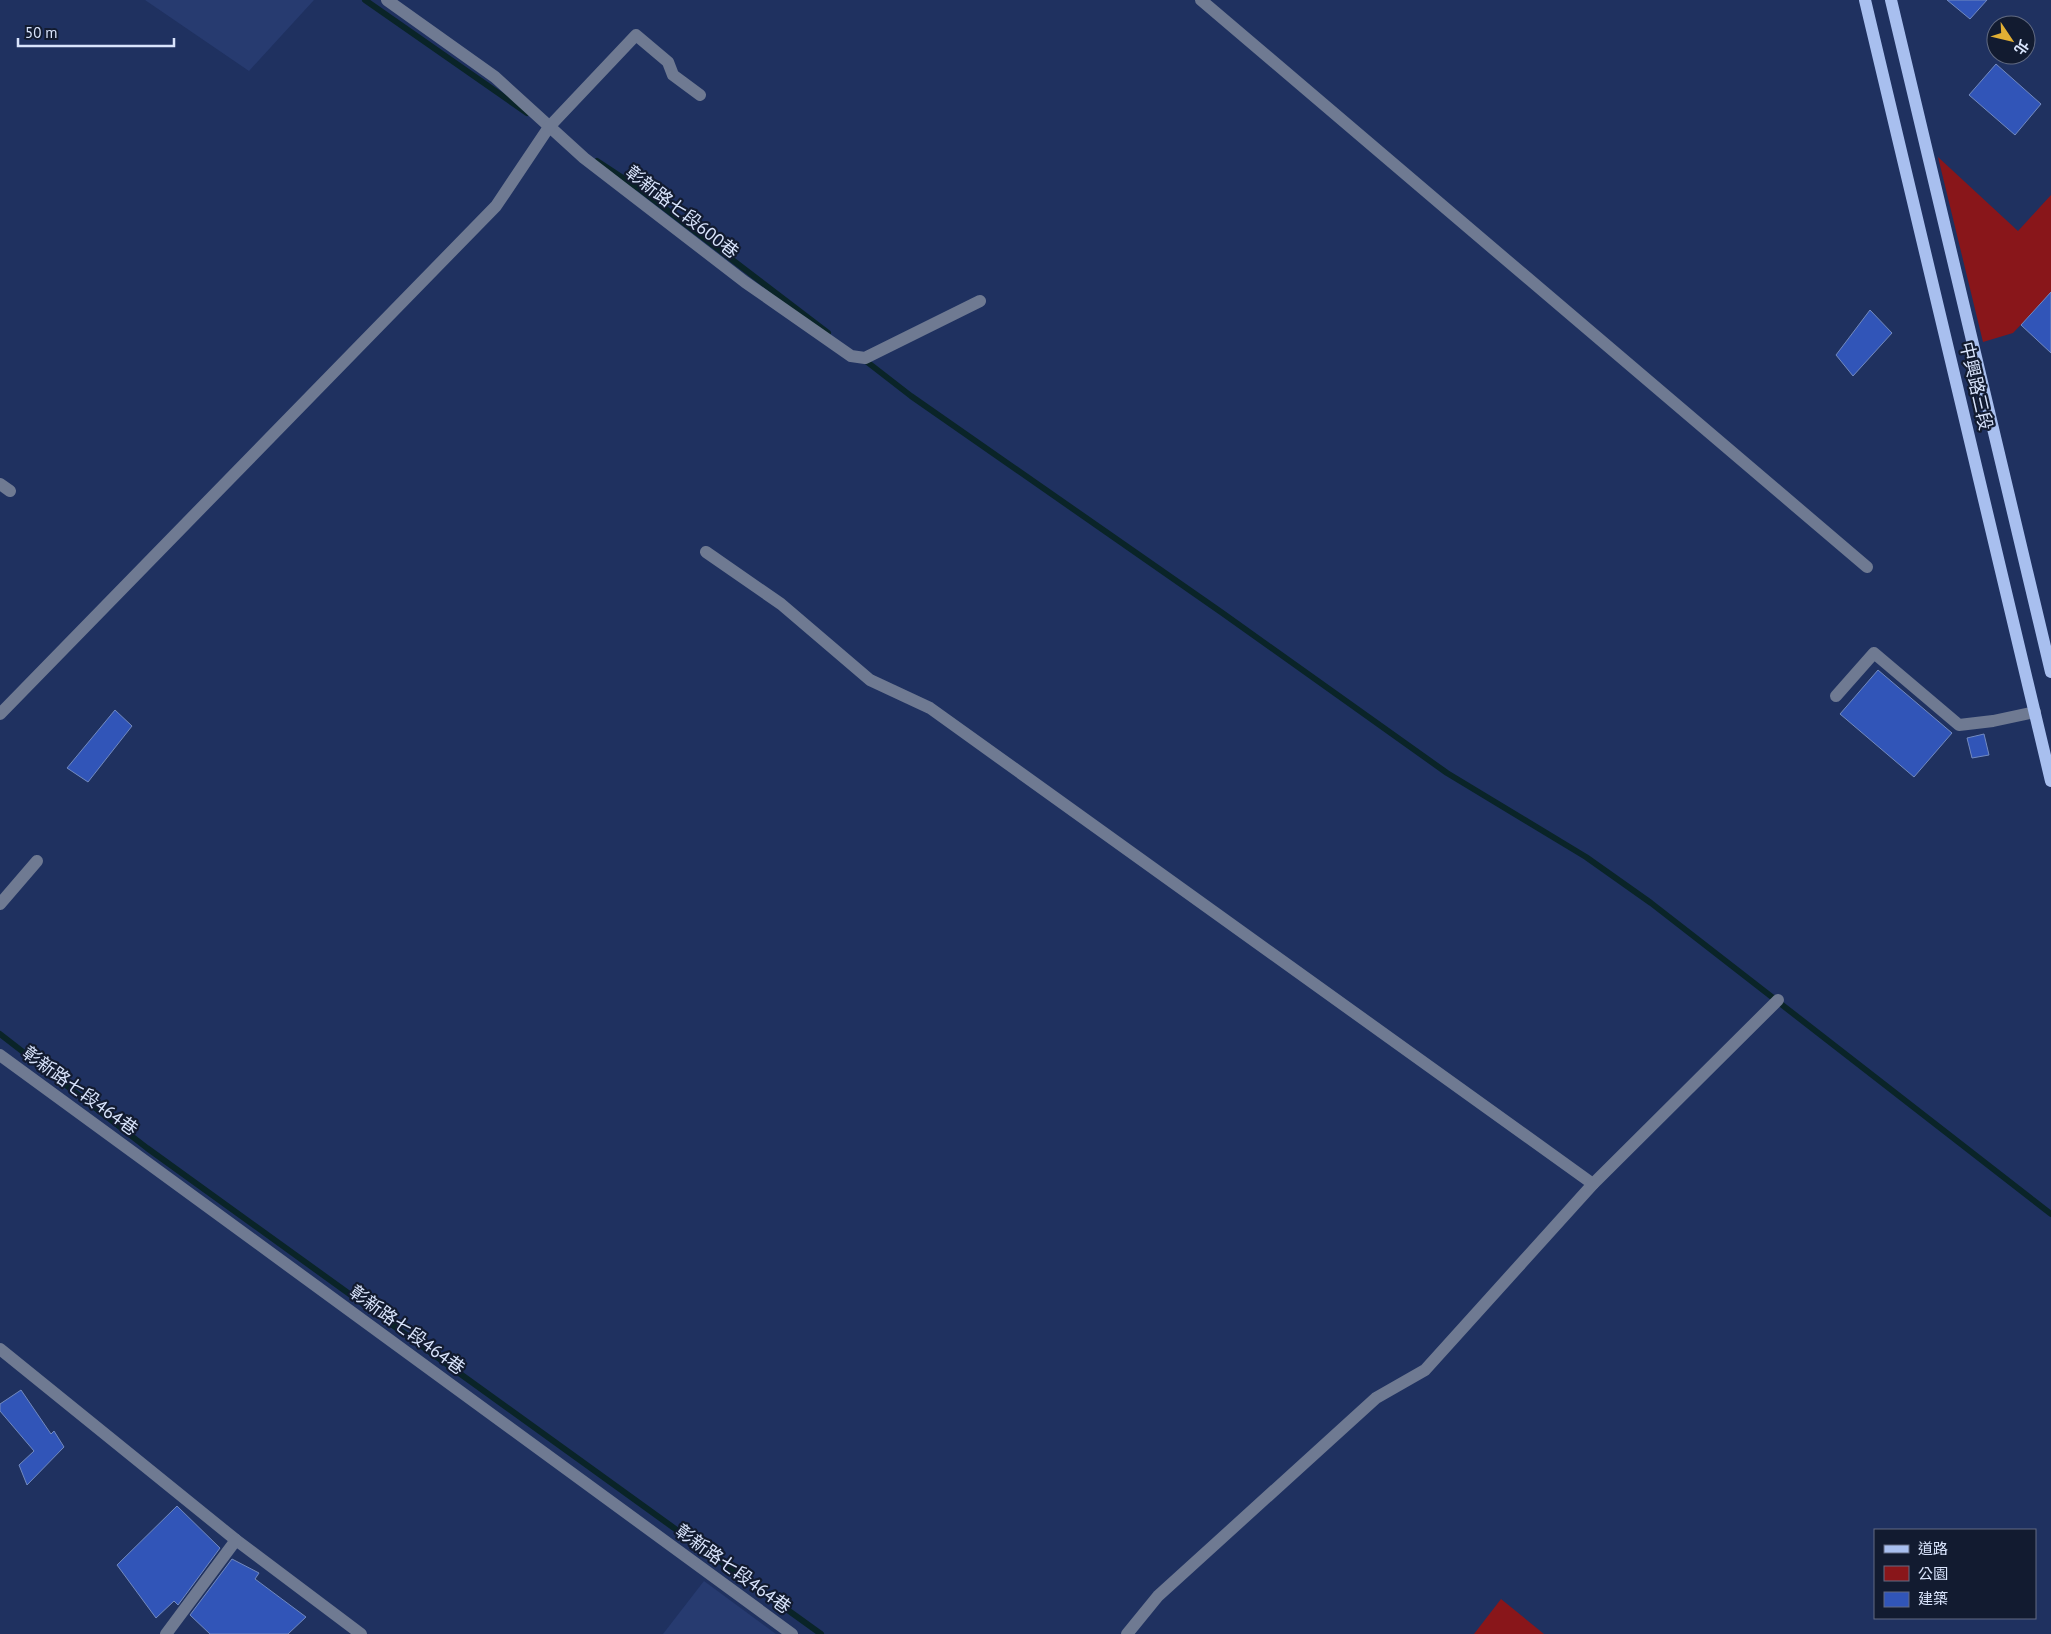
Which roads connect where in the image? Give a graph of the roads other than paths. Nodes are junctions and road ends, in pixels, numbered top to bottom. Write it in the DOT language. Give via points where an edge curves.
graph roads {
  1 [pos="387,0"];
  2 [pos="1201,0"];
  3 [pos="1865,0"];
  4 [pos="1891,0"];
  5 [pos="700,95"];
  6 [pos="549,127"];
  7 [pos="980,301"];
  8 [pos="706,552"];
  9 [pos="1867,568"];
  10 [pos="2051,672"];
  11 [pos="1836,696"];
  12 [pos="2035,712"];
  13 [pos="0,714"];
  14 [pos="2051,781"];
  15 [pos="37,861"];
  16 [pos="0,904"];
  17 [pos="1778,1000"];
  18 [pos="0,1055"];
  19 [pos="1593,1184"];
  20 [pos="0,1349"];
  21 [pos="236,1540"];
  22 [pos="166,1634"];
  23 [pos="361,1634"];
  24 [pos="792,1634"];
  25 [pos="1127,1634"];
  1 -- 6 [label="street, 彰新路七段600巷" via="495,77"];
  2 -- 9 [label="street"];
  3 -- 12 [label="main road, 中興路三段"];
  4 -- 10 [label="main road, 中興路三段"];
  5 -- 6 [label="street" via="673,75 668,62 636,35"];
  6 -- 7 [label="street, 彰新路七段600巷" via="584,158 745,282 851,356 865,358"];
  6 -- 13 [label="street" via="496,206"];
  8 -- 19 [label="street" via="780,604 870,680 930,708"];
  11 -- 12 [label="street" via="1874,653 1959,725"];
  12 -- 14 [label="main road, 中興路三段"];
  15 -- 16 [label="street"];
  17 -- 19 [label="street"];
  18 -- 24 [label="street, 彰新路七段464巷"];
  19 -- 25 [label="street" via="1425,1370 1376,1398 1158,1596"];
  20 -- 21 [label="street"];
  21 -- 22 [label="street"];
  21 -- 23 [label="street"];
}
